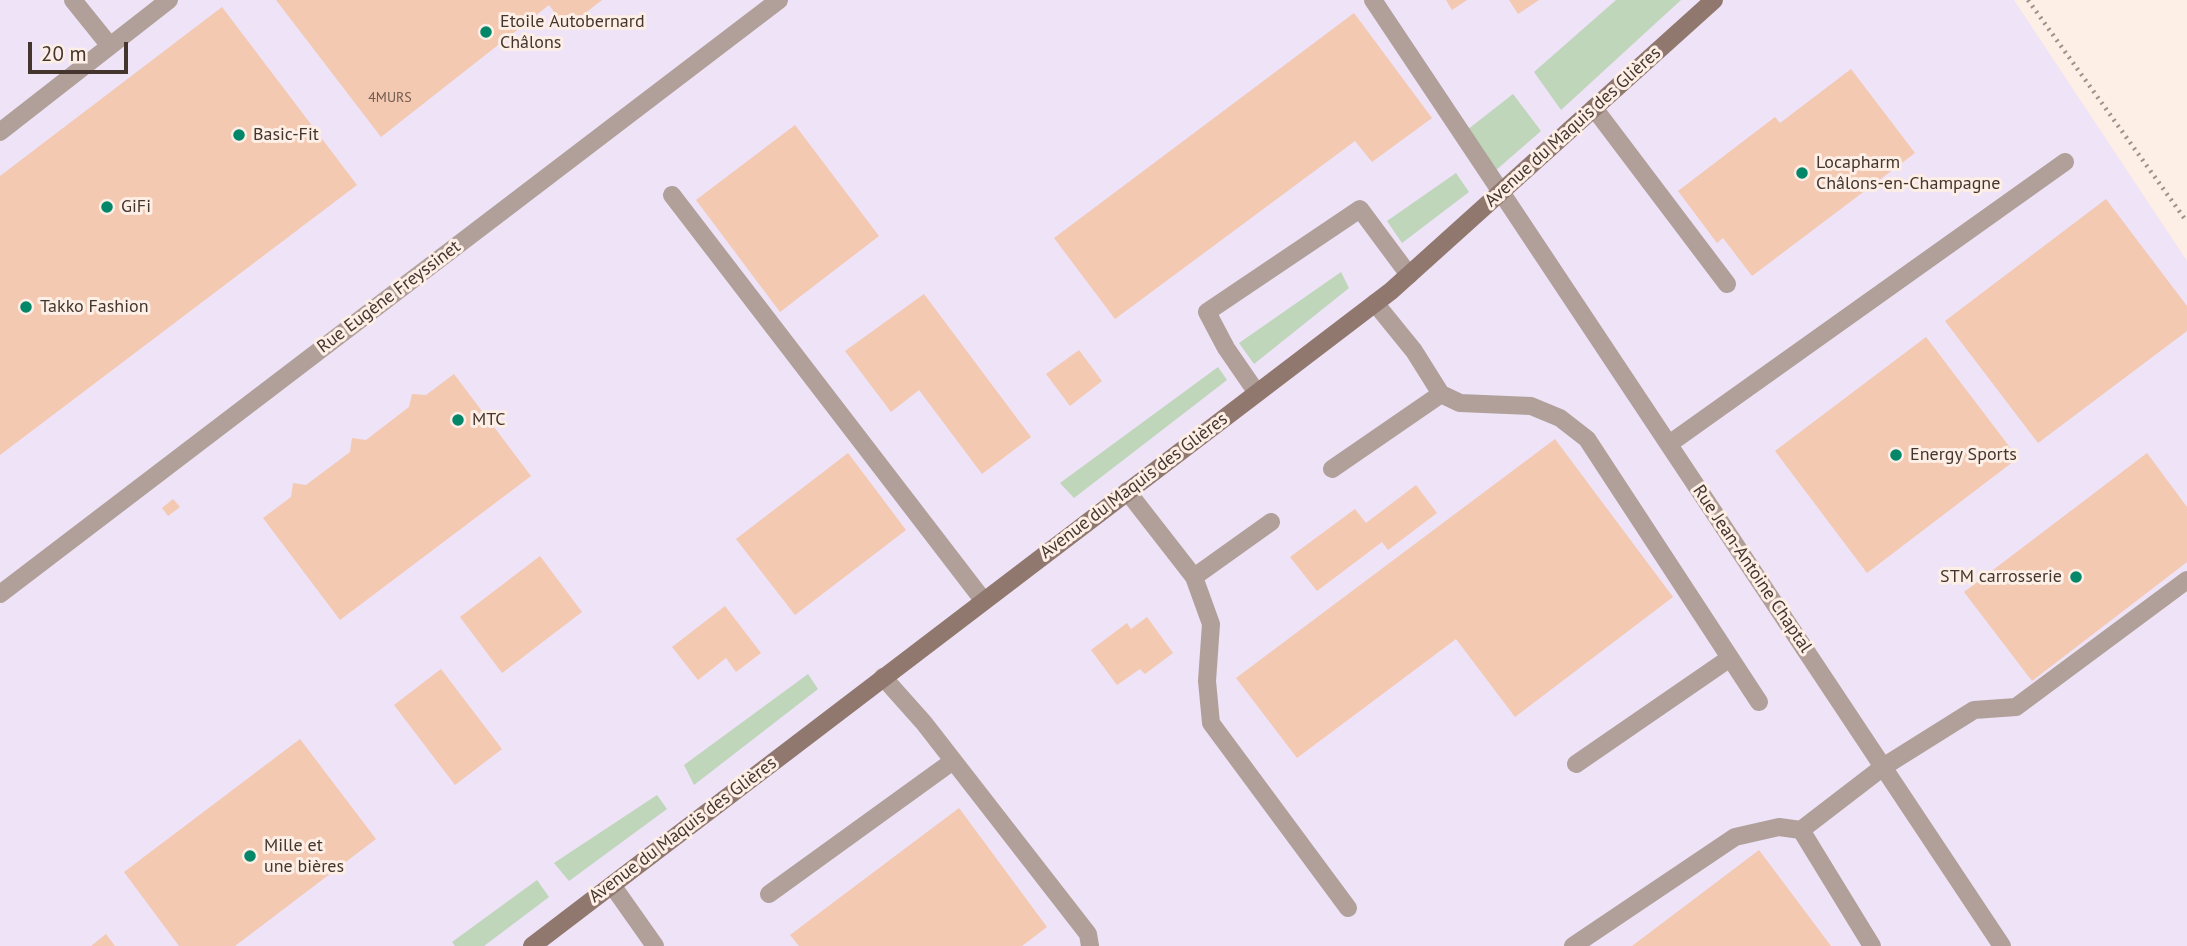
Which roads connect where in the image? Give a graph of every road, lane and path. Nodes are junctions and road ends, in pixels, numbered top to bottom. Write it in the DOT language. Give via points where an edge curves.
graph roads {
  1 [pos="74,0"];
  2 [pos="170,0"];
  3 [pos="779,0"];
  4 [pos="1373,0"];
  5 [pos="1714,0"];
  6 [pos="2028,0"];
  7 [pos="110,46"];
  8 [pos="1594,108"];
  9 [pos="0,132"];
  10 [pos="2065,162"];
  11 [pos="1501,192"];
  12 [pos="672,195"];
  13 [pos="2187,222"];
  14 [pos="1409,275"];
  15 [pos="1727,284"];
  16 [pos="1375,303"];
  17 [pos="1257,393"];
  18 [pos="1441,394"];
  19 [pos="1669,444"];
  20 [pos="1332,469"];
  21 [pos="1127,491"];
  22 [pos="1271,522"];
  23 [pos="1194,576"];
  24 [pos="2187,580"];
  25 [pos="0,594"];
  26 [pos="984,600"];
  27 [pos="1730,657"];
  28 [pos="883,677"];
  29 [pos="1759,702"];
  30 [pos="953,761"];
  31 [pos="1576,764"];
  32 [pos="1883,767"];
  33 [pos="1801,830"];
  34 [pos="612,885"];
  35 [pos="769,894"];
  36 [pos="1348,908"];
  37 [pos="533,946"];
  38 [pos="655,946"];
  39 [pos="1090,946"];
  40 [pos="1573,946"];
  41 [pos="1872,946"];
  42 [pos="2002,946"];
  1 -- 7 [label="street"];
  2 -- 7 [label="street"];
  3 -- 25 [label="street, Rue Eugène Freyssinet"];
  4 -- 11 [label="street, Rue Jean-Antoine Chaptal"];
  5 -- 8 [label="main road, Avenue du Maquis des Glières"];
  6 -- 13 [label="path"];
  7 -- 9 [label="street"];
  8 -- 11 [label="main road, Avenue du Maquis des Glières"];
  8 -- 15 [label="street"];
  10 -- 19 [label="street"];
  11 -- 14 [label="main road, Avenue du Maquis des Glières"];
  11 -- 19 [label="street, Rue Jean-Antoine Chaptal"];
  12 -- 26 [label="street"];
  14 -- 16 [label="main road, Avenue du Maquis des Glières"];
  14 -- 17 [label="street" via="1360,209 1207,312"];
  16 -- 17 [label="main road, Avenue du Maquis des Glières"];
  16 -- 18 [label="street"];
  17 -- 21 [label="main road, Avenue du Maquis des Glières"];
  18 -- 20 [label="street"];
  18 -- 27 [label="street" via="1460,403 1531,406 1560,418 1587,439"];
  19 -- 32 [label="street, Rue Jean-Antoine Chaptal"];
  21 -- 23 [label="street"];
  21 -- 26 [label="main road, Avenue du Maquis des Glières"];
  22 -- 23 [label="street"];
  23 -- 36 [label="street" via="1211,624 1207,681 1211,723"];
  24 -- 32 [label="street" via="2016,707 1974,710"];
  26 -- 28 [label="main road, Avenue du Maquis des Glières"];
  27 -- 29 [label="street"];
  27 -- 31 [label="street"];
  28 -- 30 [label="street"];
  28 -- 34 [label="main road, Avenue du Maquis des Glières"];
  30 -- 35 [label="street"];
  30 -- 39 [label="street" via="1088,934"];
  32 -- 33 [label="street"];
  32 -- 42 [label="street, Rue Jean-Antoine Chaptal"];
  33 -- 40 [label="street" via="1779,827 1735,837"];
  33 -- 41 [label="street"];
  34 -- 37 [label="main road, Avenue du Maquis des Glières"];
  34 -- 38 [label="street"];
}
